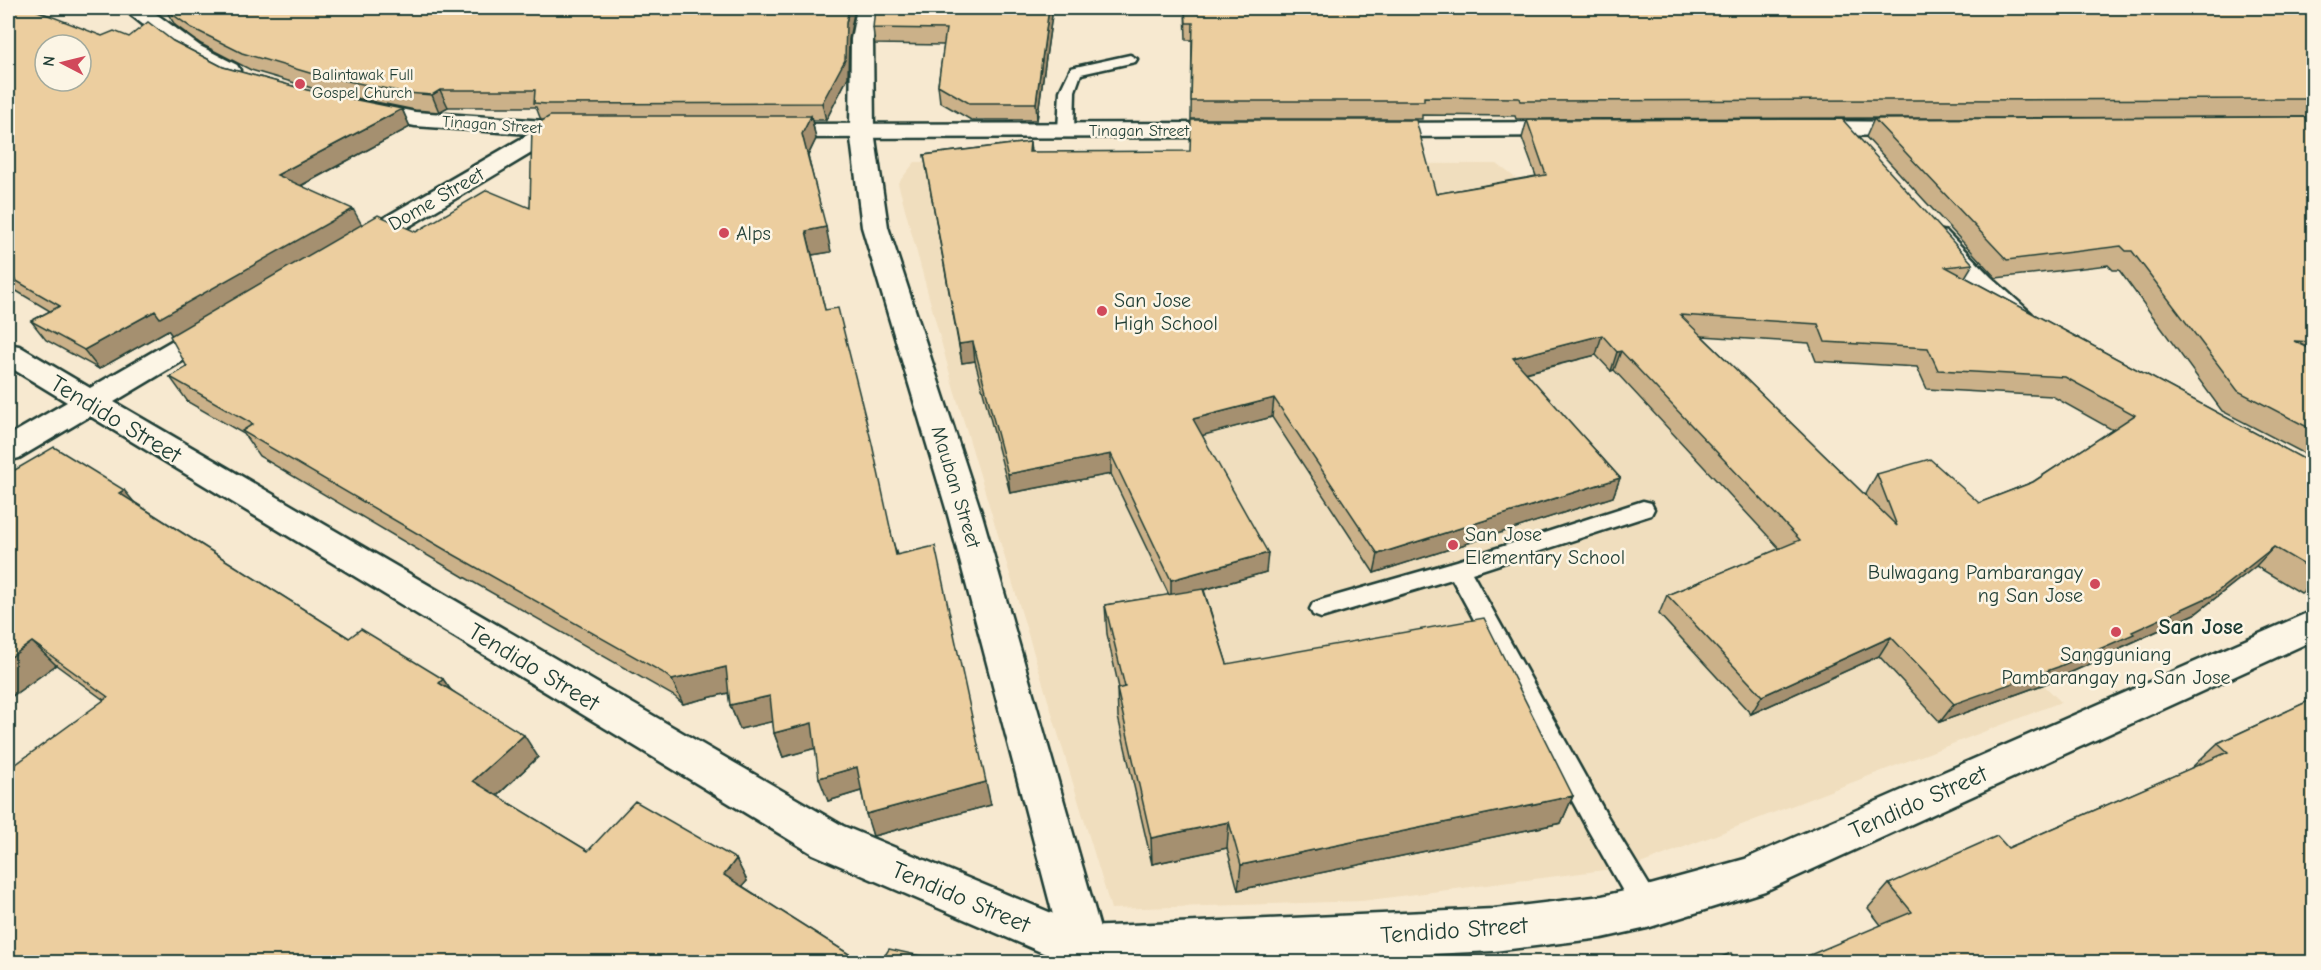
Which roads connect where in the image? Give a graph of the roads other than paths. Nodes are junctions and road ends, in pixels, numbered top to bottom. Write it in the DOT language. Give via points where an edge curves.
graph roads {
  1 [pos="138,8"];
  2 [pos="867,8"];
  3 [pos="1130,59"];
  4 [pos="251,80"];
  5 [pos="339,104"];
  6 [pos="1842,128"];
  7 [pos="1591,129"];
  8 [pos="1782,129"];
  9 [pos="1938,129"];
  10 [pos="553,130"];
  11 [pos="601,130"];
  12 [pos="1257,130"];
  13 [pos="1352,130"];
  14 [pos="743,131"];
  15 [pos="862,131"];
  16 [pos="1066,131"];
  17 [pos="1865,155"];
  18 [pos="1920,217"];
  19 [pos="337,257"];
  20 [pos="233,318"];
  21 [pos="2046,333"];
  22 [pos="8,353"];
  23 [pos="89,403"];
  24 [pos="8,450"];
  25 [pos="1643,509"];
  26 [pos="1458,569"];
  27 [pos="1321,609"];
  28 [pos="2313,624"];
  29 [pos="1647,907"];
  30 [pos="1084,956"];
  1 -- 4 [label="street" via="192,51"];
  2 -- 15 [label="street, Mauban Street" via="862,39"];
  3 -- 16 [label="lane" via="1076,70 1066,107"];
  5 -- 10 [label="street, Tinagan Street" via="416,119"];
  6 -- 8 [label="street"];
  6 -- 9 [label="street"];
  6 -- 17 [label="street"];
  7 -- 13 [label="street"];
  10 -- 11 [label="street, Tinagan Street"];
  10 -- 19 [label="street, Dome Street"];
  12 -- 16 [label="street, Tinagan Street"];
  14 -- 15 [label="street, Tinagan Street"];
  15 -- 16 [label="street, Tinagan Street"];
  15 -- 30 [label="street, Mauban Street" via="875,227 965,515"];
  18 -- 21 [label="street" via="1981,283 2022,320"];
  20 -- 23 [label="street"];
  22 -- 23 [label="street, Tendido Street"];
  23 -- 24 [label="street"];
  23 -- 30 [label="street, Tendido Street" via="828,840"];
  25 -- 26 [label="lane"];
  26 -- 27 [label="lane"];
  26 -- 29 [label="lane"];
  28 -- 29 [label="street, Tendido Street" via="1750,877"];
  29 -- 30 [label="street, Tendido Street" via="1602,917 1494,930"];
}
